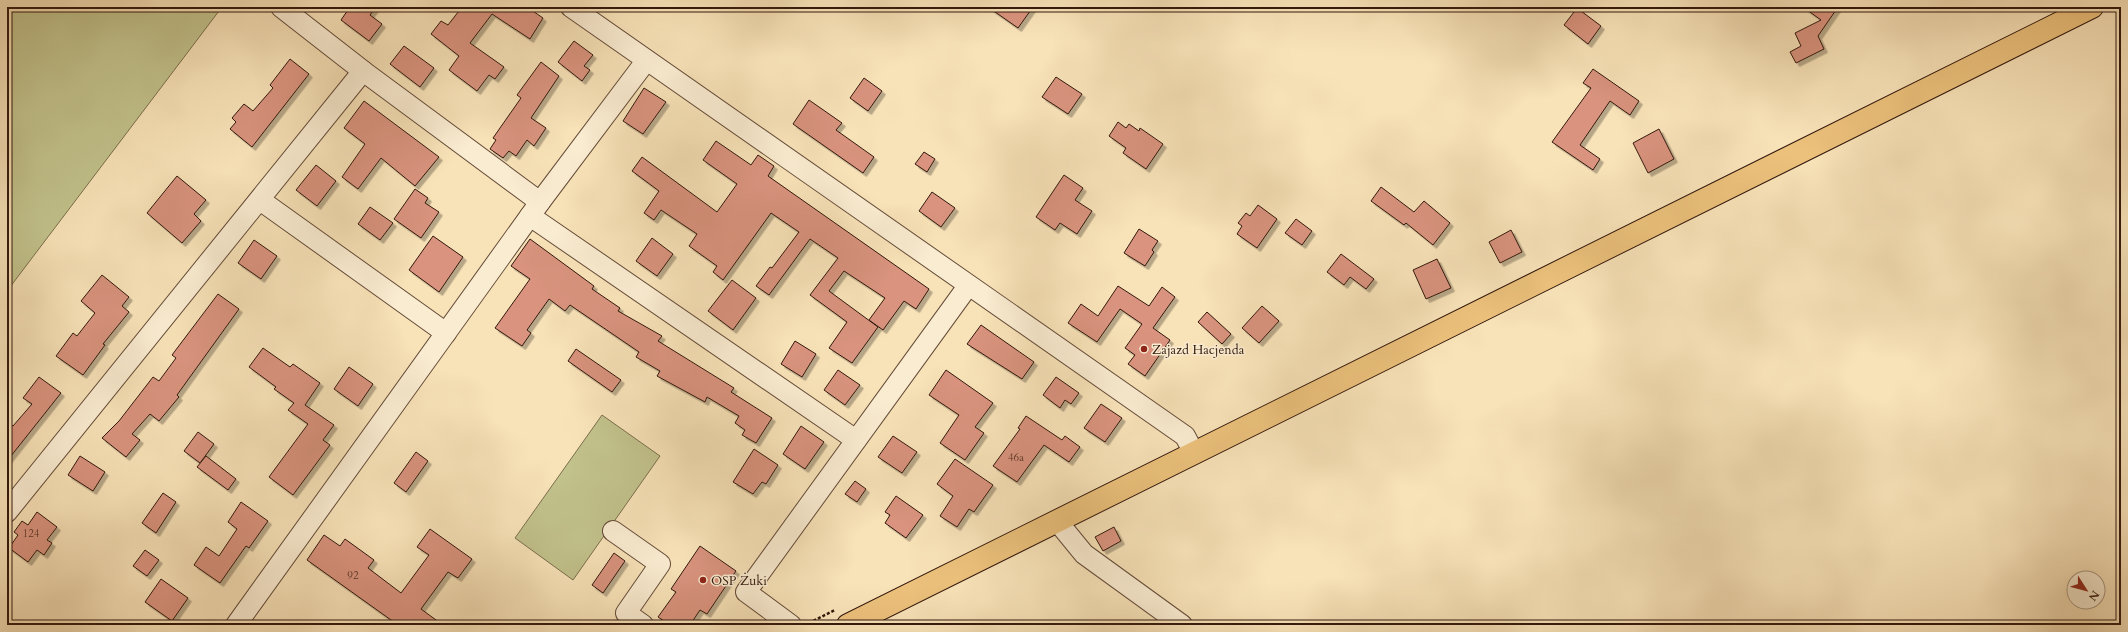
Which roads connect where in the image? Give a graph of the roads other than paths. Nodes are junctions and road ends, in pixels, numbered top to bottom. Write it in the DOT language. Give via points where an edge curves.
graph roads {
  1 [pos="281,7"];
  2 [pos="571,7"];
  3 [pos="2092,7"];
  4 [pos="646,61"];
  5 [pos="363,71"];
  6 [pos="260,200"];
  7 [pos="535,209"];
  8 [pos="968,286"];
  9 [pos="446,333"];
  10 [pos="856,440"];
  11 [pos="1194,453"];
  12 [pos="7,512"];
  13 [pos="1057,521"];
  14 [pos="613,531"];
  15 [pos="236,625"];
  16 [pos="643,625"];
  17 [pos="791,625"];
  18 [pos="848,625"];
  19 [pos="1182,625"];
  1 -- 5 [label="street"];
  2 -- 4 [label="street"];
  3 -- 11 [label="main road"];
  4 -- 7 [label="street"];
  4 -- 8 [label="street"];
  5 -- 6 [label="street"];
  5 -- 7 [label="street"];
  6 -- 9 [label="street"];
  6 -- 12 [label="street"];
  7 -- 9 [label="street"];
  7 -- 10 [label="street"];
  8 -- 10 [label="street"];
  8 -- 11 [label="street" via="1185,436"];
  9 -- 15 [label="street"];
  10 -- 17 [label="street" via="746,592"];
  11 -- 13 [label="main road"];
  13 -- 18 [label="main road"];
  13 -- 19 [label="street" via="1084,554"];
  14 -- 16 [label="street" via="660,564 626,613"];
}
